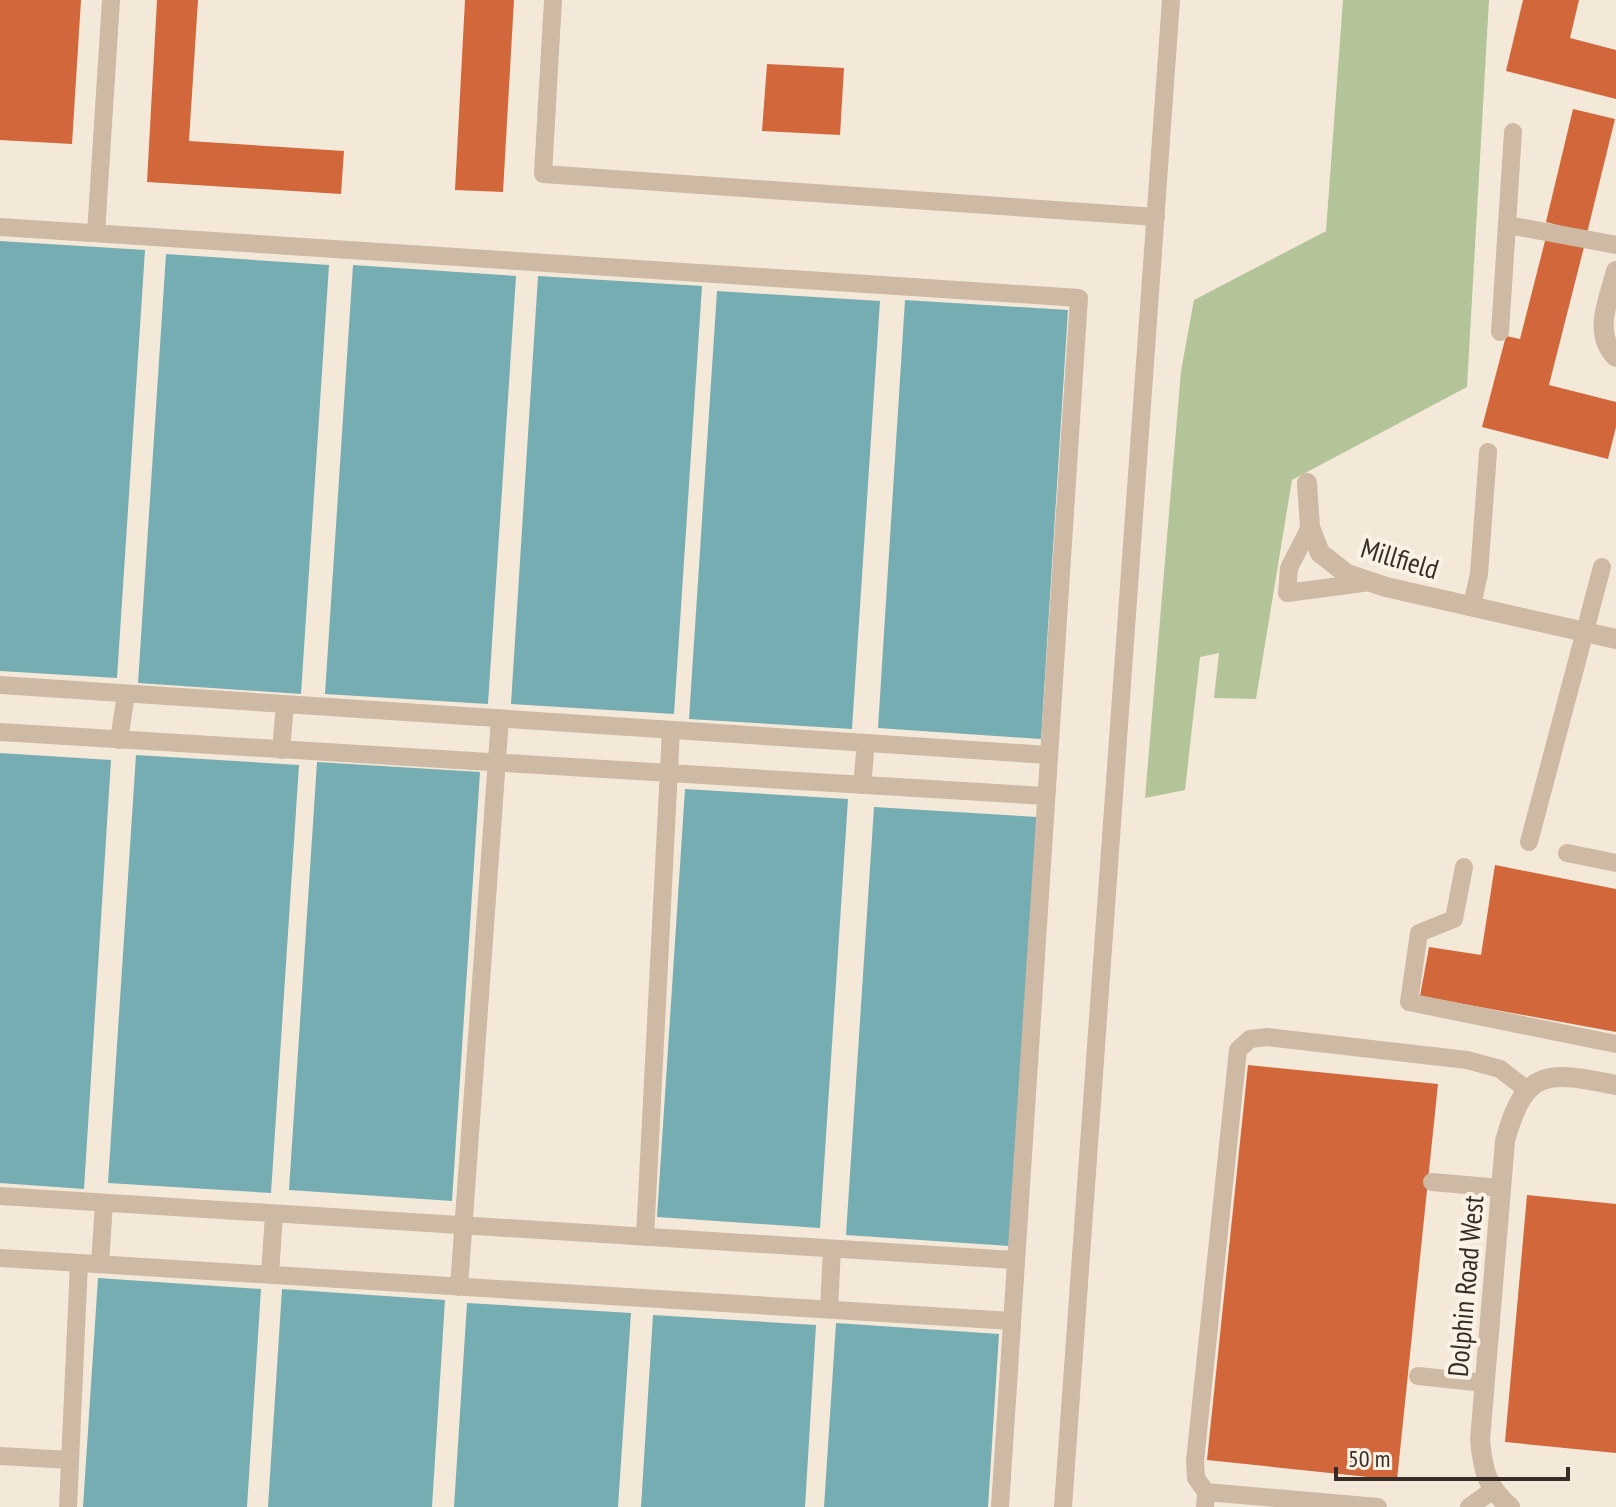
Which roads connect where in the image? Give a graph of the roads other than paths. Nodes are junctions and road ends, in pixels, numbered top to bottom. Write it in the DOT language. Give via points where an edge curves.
graph roads {
  1 [pos="111,0"];
  2 [pos="553,0"];
  3 [pos="1171,0"];
  4 [pos="1513,132"];
  5 [pos="1156,217"];
  6 [pos="1508,225"];
  7 [pos="0,227"];
  8 [pos="96,233"];
  9 [pos="1616,245"];
  10 [pos="1616,271"];
  11 [pos="1500,332"];
  12 [pos="1616,357"];
  13 [pos="1488,452"];
  14 [pos="1307,483"];
  15 [pos="1310,527"];
  16 [pos="1602,567"];
  17 [pos="1370,582"];
  18 [pos="1472,605"];
  19 [pos="1585,631"];
  20 [pos="1616,639"];
  21 [pos="0,685"];
  22 [pos="126,694"];
  23 [pos="285,704"];
  24 [pos="500,718"];
  25 [pos="671,730"];
  26 [pos="0,732"];
  27 [pos="119,740"];
  28 [pos="866,743"];
  29 [pos="281,750"];
  30 [pos="1048,755"];
  31 [pos="498,764"];
  32 [pos="669,774"];
  33 [pos="862,785"];
  34 [pos="1045,796"];
  35 [pos="1529,842"];
  36 [pos="1567,853"];
  37 [pos="1616,863"];
  38 [pos="1464,867"];
  39 [pos="1616,1044"];
  40 [pos="1616,1085"];
  41 [pos="1526,1089"];
  42 [pos="1432,1182"];
  43 [pos="1501,1188"];
  44 [pos="0,1196"];
  45 [pos="104,1203"];
  46 [pos="274,1214"];
  47 [pos="463,1225"];
  48 [pos="645,1237"];
  49 [pos="832,1249"];
  50 [pos="0,1258"];
  51 [pos="1014,1260"];
  52 [pos="79,1263"];
  53 [pos="100,1264"];
  54 [pos="270,1275"];
  55 [pos="459,1287"];
  56 [pos="829,1309"];
  57 [pos="1012,1321"];
  58 [pos="1418,1376"];
  59 [pos="1485,1383"];
  60 [pos="0,1456"];
  61 [pos="70,1460"];
  62 [pos="1492,1491"];
  63 [pos="1206,1500"];
  64 [pos="68,1507"];
  65 [pos="1000,1507"];
  66 [pos="1063,1507"];
  67 [pos="1378,1507"];
  68 [pos="1469,1507"];
  69 [pos="1510,1507"];
  1 -- 8 [label="lane"];
  2 -- 5 [label="lane" via="543,174"];
  3 -- 5 [label="lane"];
  4 -- 6 [label="lane"];
  5 -- 66 [label="lane"];
  6 -- 9 [label="lane"];
  6 -- 11 [label="lane"];
  7 -- 8 [label="lane"];
  8 -- 30 [label="lane" via="1079,298"];
  10 -- 12 [label="street" via="1602,326"];
  13 -- 18 [label="lane"];
  14 -- 15 [label="street, Millfield"];
  15 -- 17 [label="street, Millfield" via="1320,553 1347,574"];
  15 -- 17 [label="lane" via="1289,568 1287,593"];
  16 -- 19 [label="lane"];
  17 -- 18 [label="street, Millfield"];
  18 -- 19 [label="street, Millfield"];
  19 -- 20 [label="street, Millfield"];
  19 -- 35 [label="lane"];
  21 -- 22 [label="lane"];
  22 -- 23 [label="lane"];
  22 -- 27 [label="lane"];
  23 -- 24 [label="lane"];
  23 -- 29 [label="lane"];
  24 -- 25 [label="lane"];
  24 -- 31 [label="lane"];
  25 -- 28 [label="lane"];
  25 -- 32 [label="lane"];
  26 -- 27 [label="lane"];
  27 -- 29 [label="lane"];
  28 -- 30 [label="lane"];
  28 -- 33 [label="lane"];
  29 -- 31 [label="lane"];
  30 -- 34 [label="lane"];
  31 -- 32 [label="lane"];
  31 -- 47 [label="lane"];
  32 -- 33 [label="lane"];
  32 -- 48 [label="lane"];
  33 -- 34 [label="lane"];
  34 -- 51 [label="lane"];
  36 -- 37 [label="lane"];
  38 -- 39 [label="lane" via="1454,919 1419,933 1409,1002"];
  40 -- 41 [label="street" via="1548,1077"];
  41 -- 43 [label="street, Dolphin Road West" via="1505,1141"];
  41 -- 63 [label="lane" via="1500,1069 1467,1060 1267,1037 1250,1039 1238,1050 1195,1461"];
  42 -- 43 [label="lane"];
  43 -- 59 [label="street, Dolphin Road West"];
  44 -- 45 [label="lane"];
  45 -- 46 [label="lane"];
  45 -- 53 [label="lane"];
  46 -- 47 [label="lane"];
  46 -- 54 [label="lane"];
  47 -- 48 [label="lane"];
  47 -- 55 [label="lane"];
  48 -- 49 [label="lane"];
  49 -- 51 [label="lane"];
  49 -- 56 [label="lane"];
  50 -- 52 [label="lane"];
  51 -- 57 [label="lane"];
  52 -- 53 [label="lane"];
  52 -- 61 [label="lane"];
  53 -- 54 [label="lane"];
  54 -- 55 [label="lane"];
  55 -- 56 [label="lane"];
  56 -- 57 [label="lane"];
  57 -- 65 [label="lane"];
  58 -- 59 [label="lane"];
  59 -- 62 [label="street, Dolphin Road West" via="1480,1440"];
  60 -- 61 [label="lane"];
  61 -- 64 [label="lane"];
  62 -- 68 [label="lane"];
  62 -- 69 [label="street"];
  63 -- 67 [label="lane"];
}
